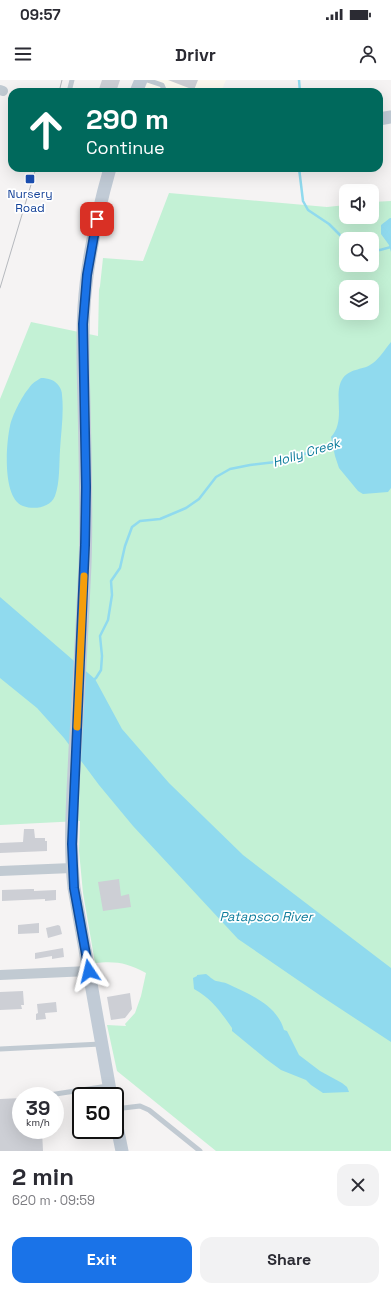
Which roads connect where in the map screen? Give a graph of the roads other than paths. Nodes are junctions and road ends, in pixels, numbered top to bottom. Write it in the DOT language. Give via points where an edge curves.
graph roads {
  1 [pos="147,80"];
  2 [pos="164,88"];
  3 [pos="109,172"];
  4 [pos="72,868"];
  5 [pos="0,871"];
  6 [pos="89,971"];
  7 [pos="0,975"];
  8 [pos="102,1044"];
  9 [pos="0,1050"];
  10 [pos="109,1087"];
  11 [pos="124,1108"];
  12 [pos="120,1139"];
  13 [pos="122,1151"];
  14 [pos="200,1151"];
  1 -- 2 [label="lane"];
  3 -- 4 [label="main road" via="92,245 84,307 86,504"];
  4 -- 5 [label="street"];
  4 -- 6 [label="main road"];
  6 -- 7 [label="street"];
  6 -- 8 [label="main road"];
  8 -- 9 [label="lane"];
  8 -- 10 [label="main road"];
  11 -- 14 [label="lane" via="140,1106 149,1110"];
  12 -- 13 [label="main road"];
}
